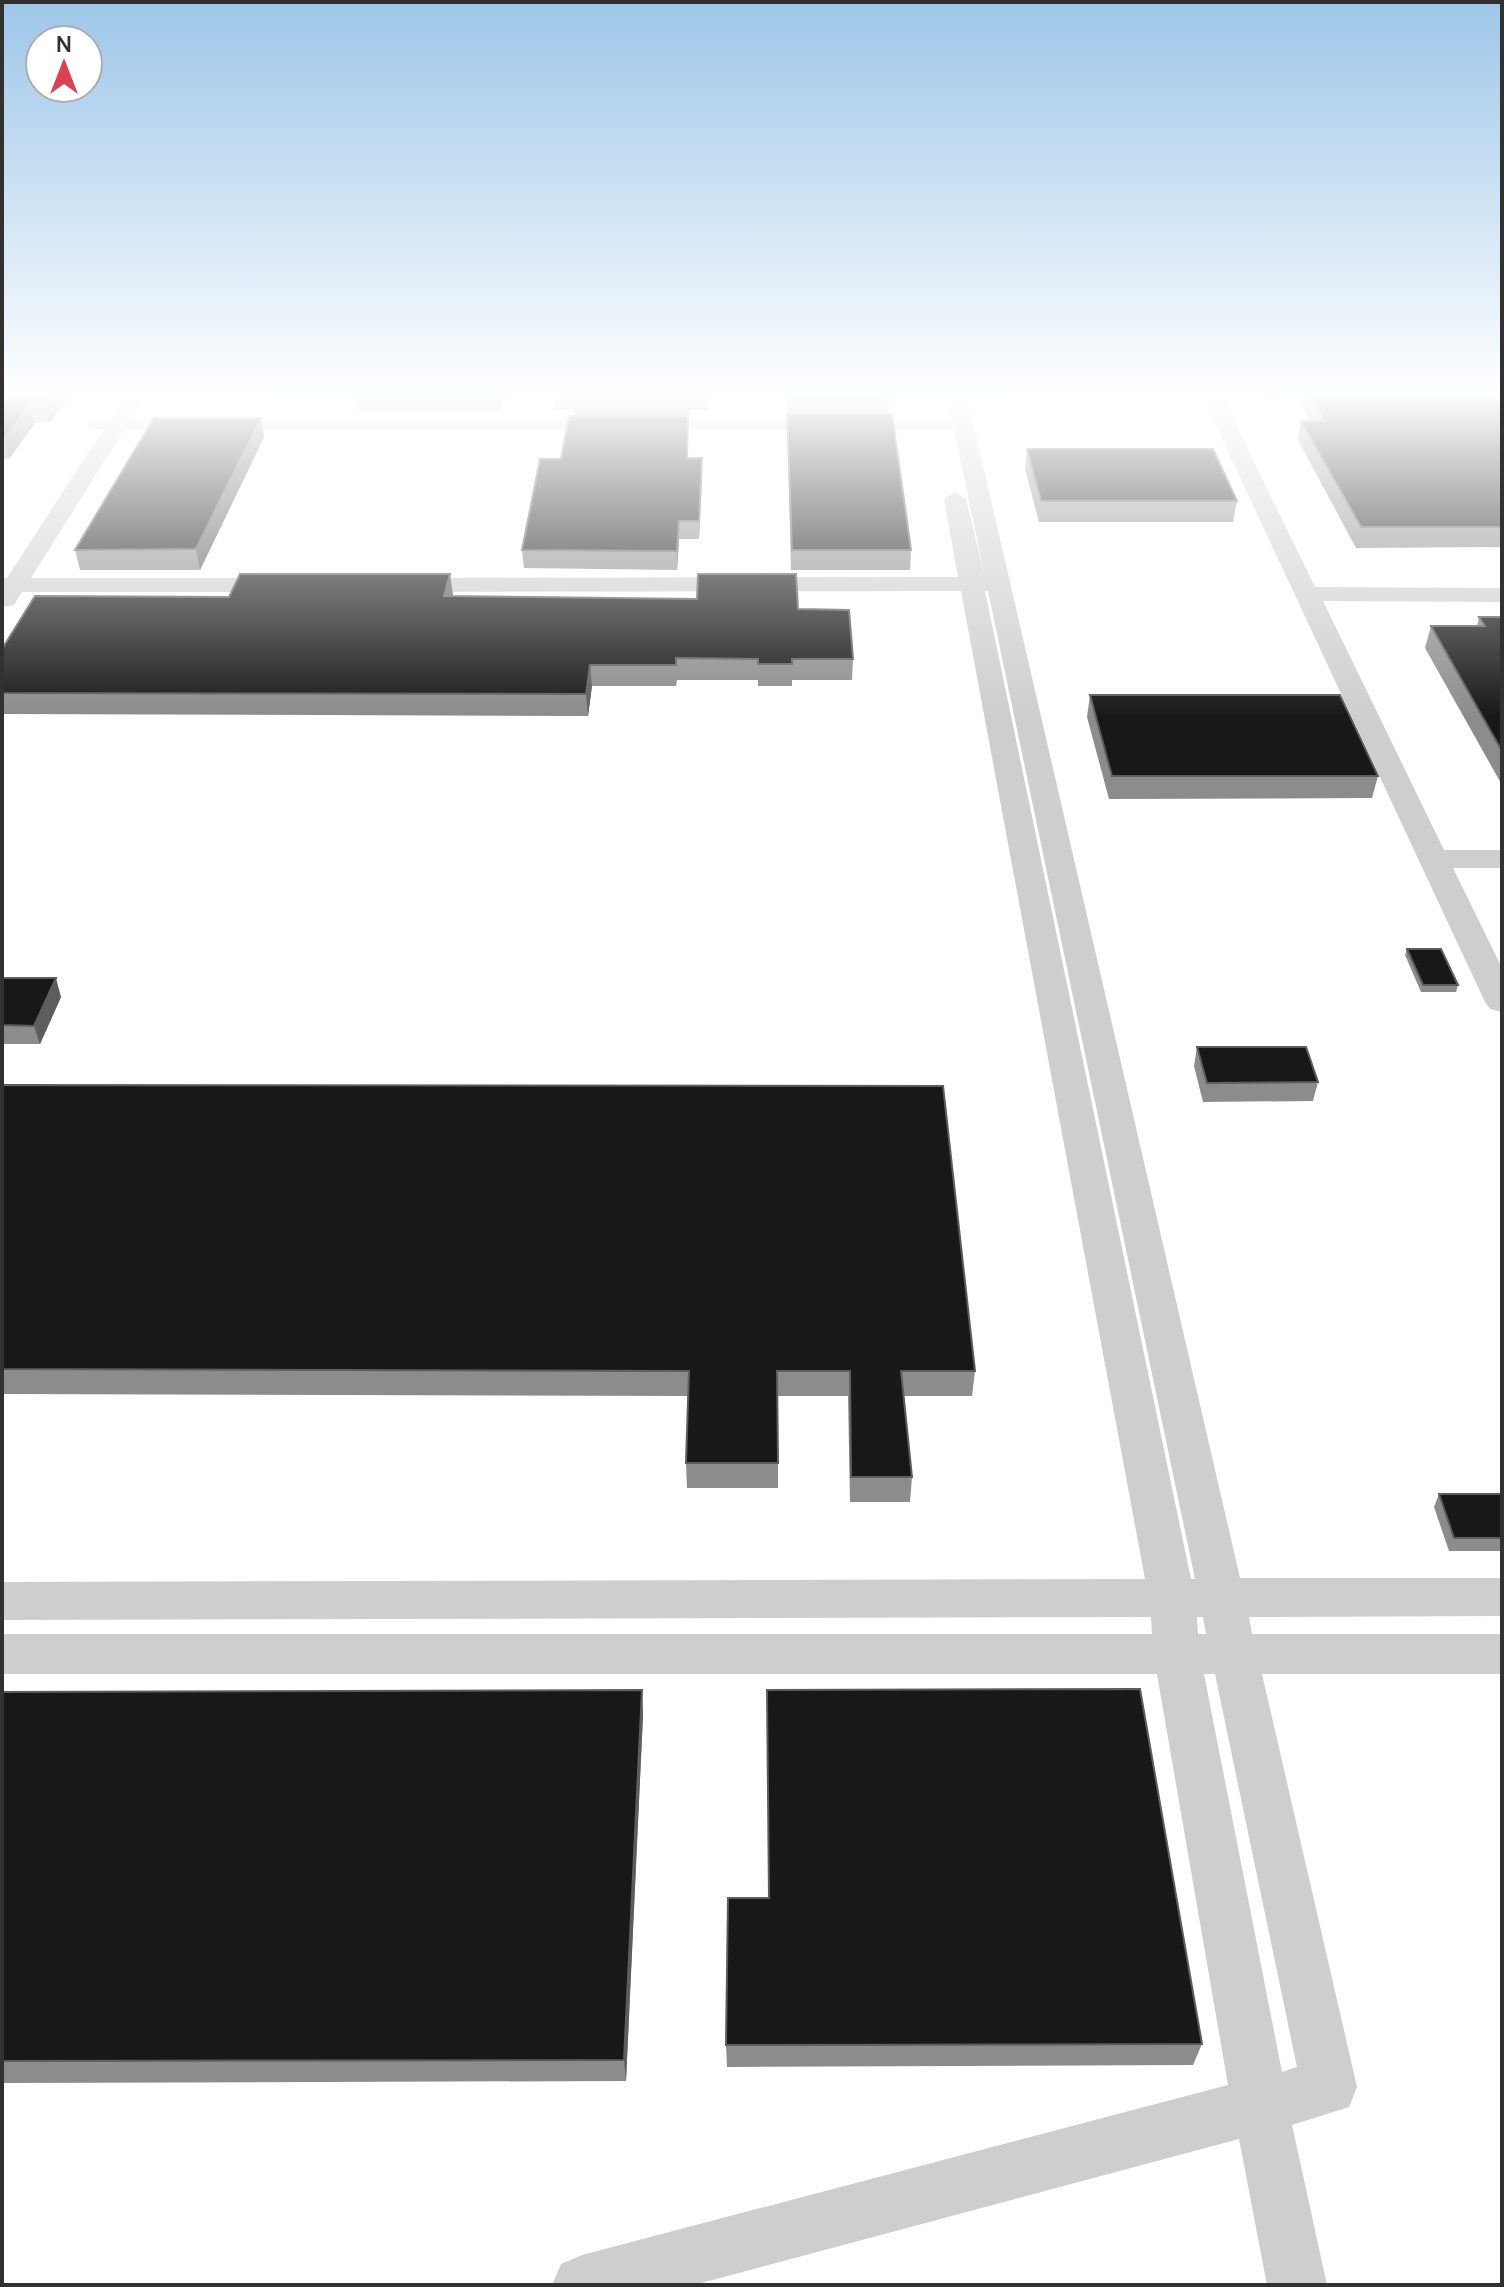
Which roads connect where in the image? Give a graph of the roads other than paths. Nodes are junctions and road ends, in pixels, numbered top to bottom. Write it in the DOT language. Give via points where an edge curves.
graph roads {
  1 [pos="57,503"];
  2 [pos="959,503"];
  3 [pos="967,503"];
  4 [pos="1263,503"];
  5 [pos="985,584"];
  6 [pos="302,585"];
  7 [pos="382,585"];
  8 [pos="5,586"];
  9 [pos="1307,594"];
  10 [pos="1502,595"];
  11 [pos="1434,859"];
  12 [pos="1502,859"];
  13 [pos="1502,1002"];
  14 [pos="1502,1597"];
  15 [pos="1223,1598"];
  16 [pos="1172,1599"];
  17 [pos="2,1601"];
  18 [pos="2,1654"];
  19 [pos="1502,1654"];
  20 [pos="1177,1655"];
  21 [pos="1236,1655"];
  22 [pos="1260,2105"];
  23 [pos="582,2285"];
  24 [pos="1297,2285"];
  1 -- 8 [label="street"];
  2 -- 5 [label="street"];
  3 -- 5 [label="street"];
  4 -- 9 [label="street"];
  5 -- 7 [label="street"];
  5 -- 15 [label="street"];
  5 -- 16 [label="street"];
  6 -- 8 [label="street"];
  9 -- 10 [label="street"];
  9 -- 11 [label="street"];
  11 -- 12 [label="street"];
  11 -- 13 [label="street"];
  14 -- 15 [label="street"];
  15 -- 16 [label="street"];
  15 -- 21 [label="street"];
  16 -- 17 [label="street"];
  16 -- 20 [label="street"];
  18 -- 20 [label="street"];
  19 -- 21 [label="street"];
  20 -- 21 [label="street"];
  20 -- 22 [label="street"];
  21 -- 22 [label="street" via="1329,2087"];
  22 -- 23 [label="street"];
  22 -- 24 [label="street"];
}
